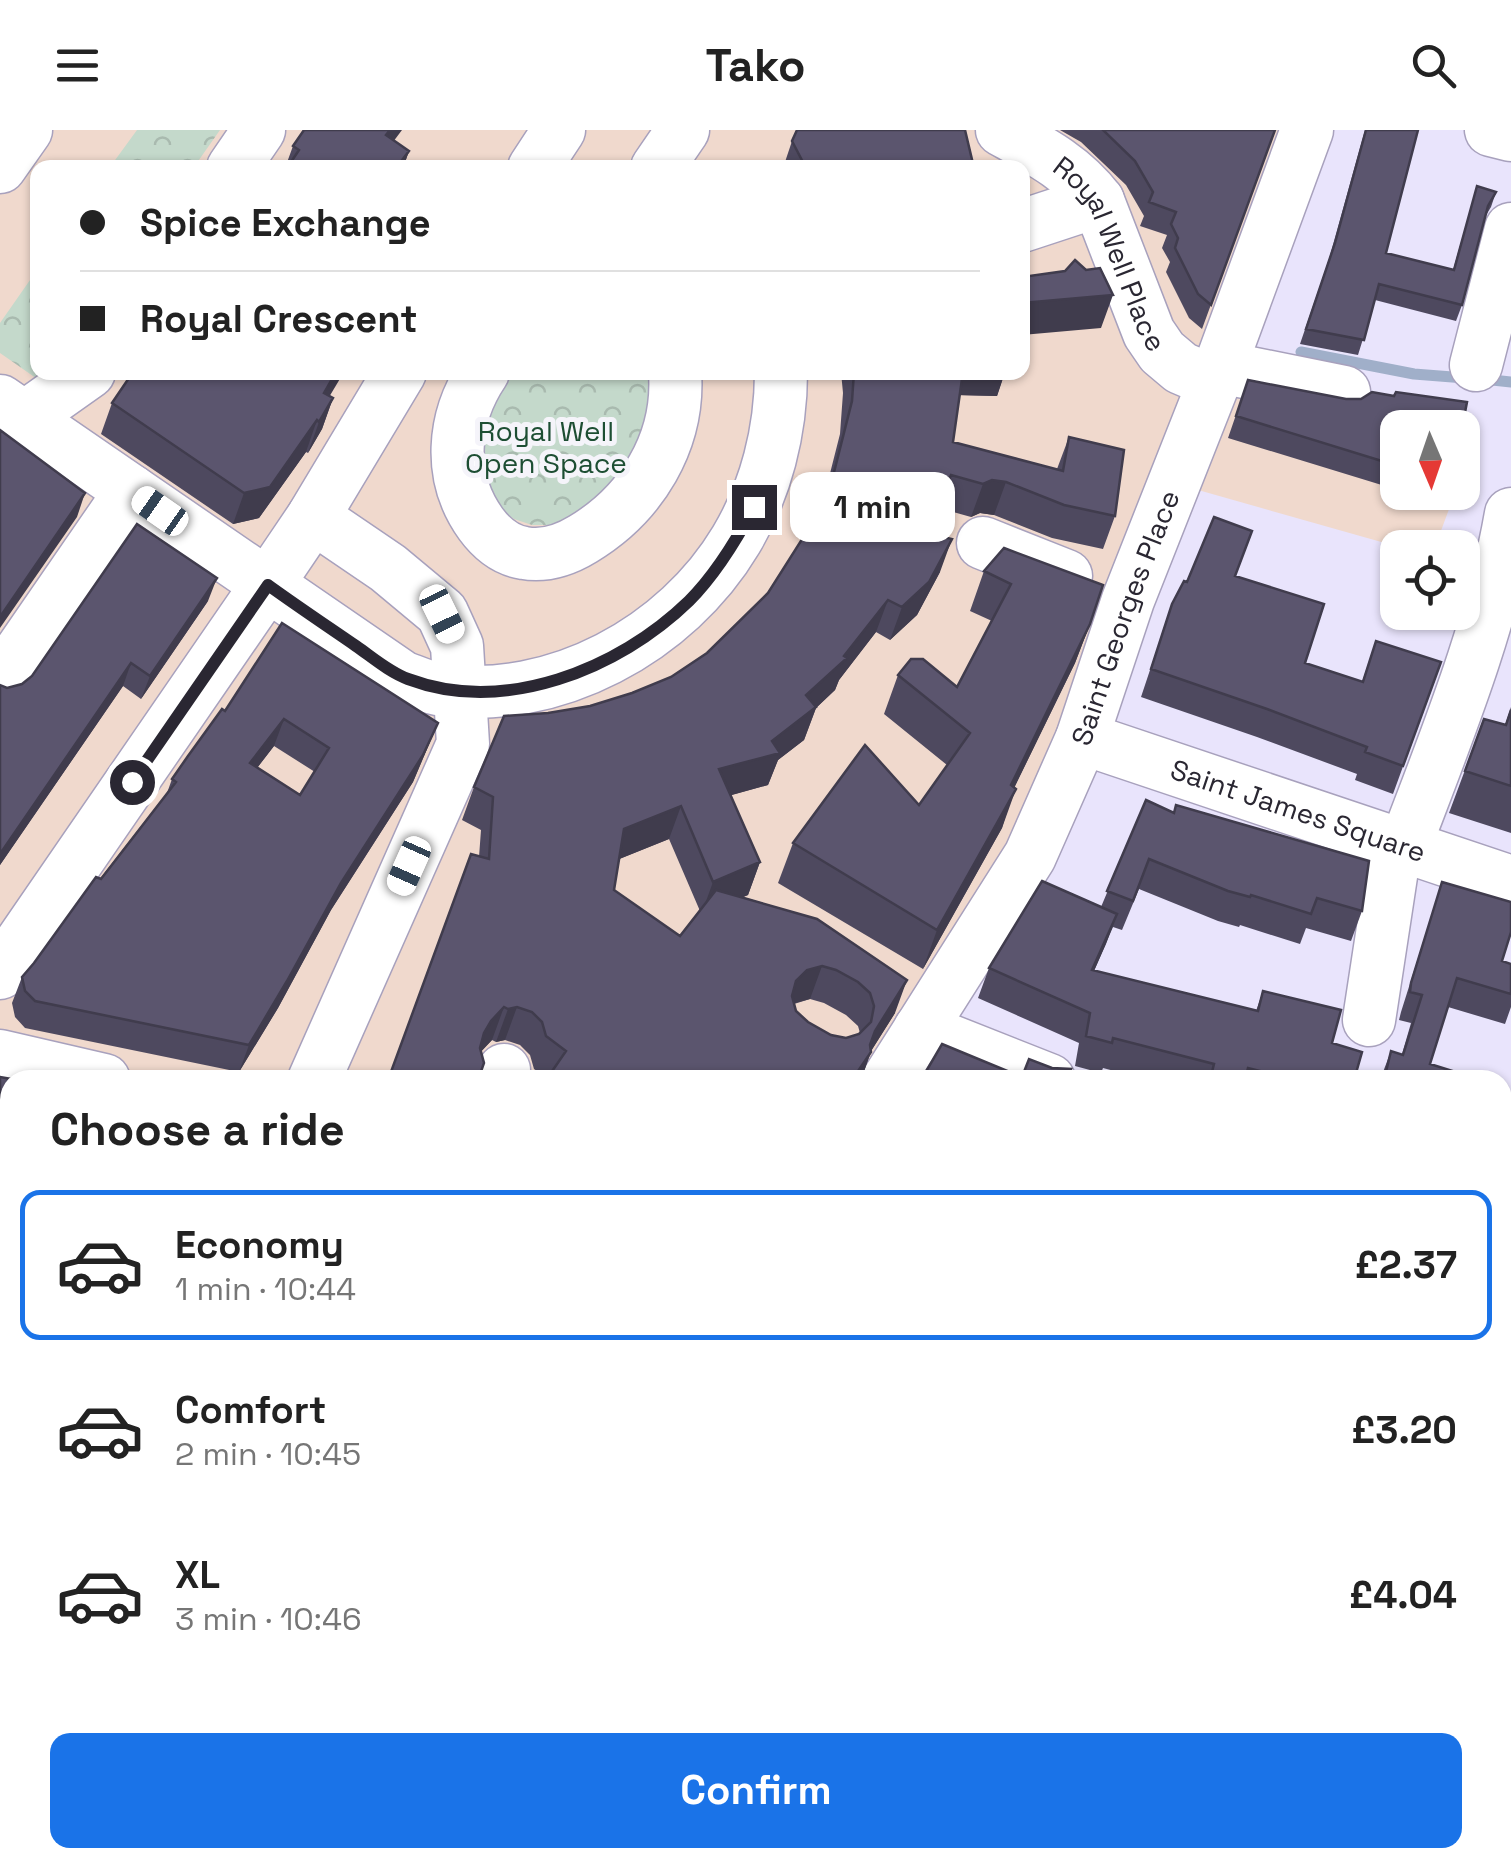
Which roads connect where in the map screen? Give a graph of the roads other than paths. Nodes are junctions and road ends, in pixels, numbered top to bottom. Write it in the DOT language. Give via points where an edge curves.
graph roads {
  1 [pos="26,130"];
  2 [pos="259,130"];
  3 [pos="559,130"];
  4 [pos="683,130"];
  5 [pos="1002,130"];
  6 [pos="1308,130"];
  7 [pos="1491,130"];
  8 [pos="1511,135"];
  9 [pos="238,160"];
  10 [pos="539,160"];
  11 [pos="662,160"];
  12 [pos="0,168"];
  13 [pos="1098,201"];
  14 [pos="1030,223"];
  15 [pos="1509,245"];
  16 [pos="1476,365"];
  17 [pos="1217,374"];
  18 [pos="73,380"];
  19 [pos="395,380"];
  20 [pos="479,380"];
  21 [pos="675,380"];
  22 [pos="780,380"];
  23 [pos="1344,392"];
  24 [pos="12,410"];
  25 [pos="131,491"];
  26 [pos="1511,514"];
  27 [pos="312,517"];
  28 [pos="983,543"];
  29 [pos="268,585"];
  30 [pos="1128,600"];
  31 [pos="0,681"];
  32 [pos="460,691"];
  33 [pos="1082,738"];
  34 [pos="1400,845"];
  35 [pos="1511,882"];
  36 [pos="0,973"];
  37 [pos="1369,1020"];
  38 [pos="920,1030"];
  39 [pos="0,1056"];
  40 [pos="61,1070"];
  41 [pos="318,1070"];
  42 [pos="887,1070"];
  43 [pos="1023,1070"];
  1 -- 12 [label="street"];
  2 -- 9 [label="street"];
  3 -- 10 [label="street"];
  4 -- 11 [label="street"];
  5 -- 13 [label="street, Royal Well Place" via="1056,160"];
  6 -- 17 [label="street, Saint Georges Place"];
  7 -- 8 [label="street"];
  13 -- 14 [label="street"];
  13 -- 17 [label="street, Royal Well Place" via="1148,333 1181,368"];
  15 -- 16 [label="street"];
  17 -- 23 [label="street, Royal Well Place"];
  17 -- 30 [label="street, Saint Georges Place"];
  18 -- 24 [label="street"];
  19 -- 27 [label="street"];
  20 -- 21 [label="street" via="464,406 457,441 465,496 496,542 542,554 602,527 644,484 668,434"];
  22 -- 32 [label="street" via="776,434 754,507 689,600 596,665 524,687"];
  24 -- 25 [label="street"];
  25 -- 29 [label="street"];
  25 -- 31 [label="street"];
  26 -- 34 [label="street" via="1467,682"];
  27 -- 29 [label="street"];
  27 -- 32 [label="street" via="442,614 457,646"];
  28 -- 30 [label="street"];
  29 -- 32 [label="street" via="402,677"];
  29 -- 36 [label="street"];
  30 -- 33 [label="street, Saint Georges Place"];
  32 -- 41 [label="street" via="463,744"];
  33 -- 34 [label="street, Saint James Square"];
  33 -- 38 [label="street, Saint Georges Place" via="1030,856"];
  34 -- 35 [label="street, Saint James Square"];
  34 -- 37 [label="street"];
  38 -- 42 [label="street, Saint Georges Place"];
  38 -- 43 [label="street"];
  39 -- 40 [label="street"];
}
